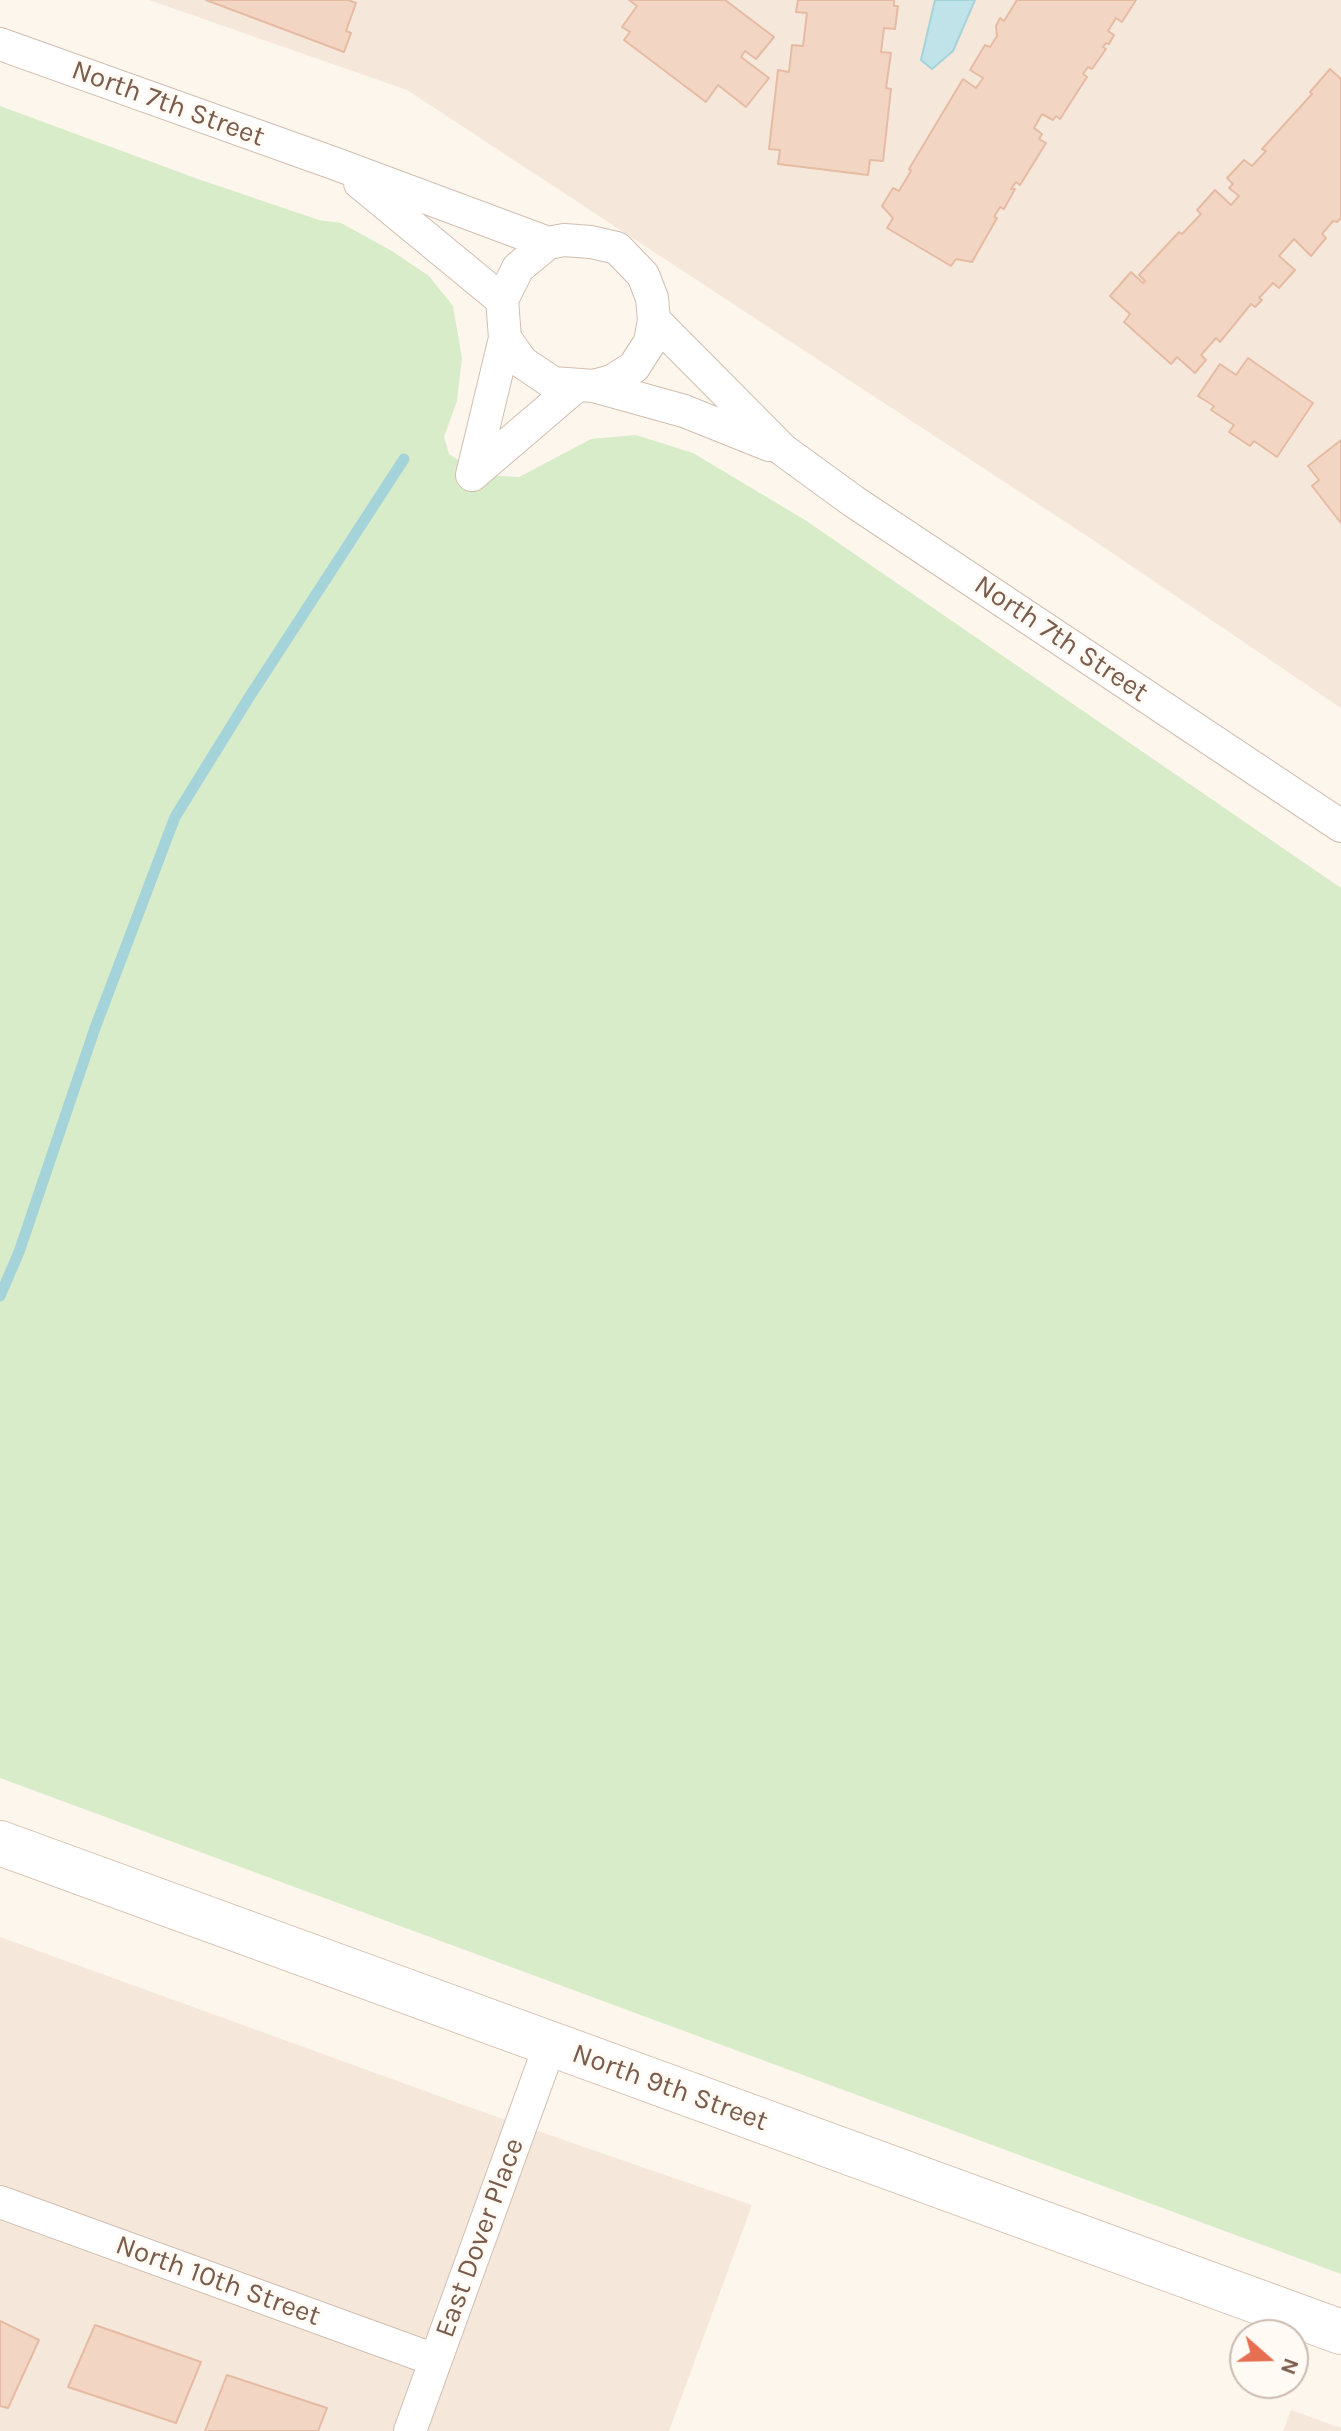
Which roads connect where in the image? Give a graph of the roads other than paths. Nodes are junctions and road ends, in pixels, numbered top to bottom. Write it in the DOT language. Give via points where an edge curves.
graph roads {
  1 [pos="0,44"];
  2 [pos="336,164"];
  3 [pos="548,243"];
  4 [pos="502,300"];
  5 [pos="654,320"];
  6 [pos="505,338"];
  7 [pos="585,386"];
  8 [pos="783,450"];
  9 [pos="1341,826"];
  10 [pos="0,1843"];
  11 [pos="550,2045"];
  12 [pos="0,2202"];
  13 [pos="1341,2332"];
  14 [pos="435,2360"];
  15 [pos="410,2431"];
  1 -- 2 [label="street, North 7th Street"];
  2 -- 3 [label="street, North 7th Street"];
  2 -- 4 [label="street, North 7th Street"];
  3 -- 4 [label="street" via="518,268"];
  3 -- 5 [label="street, North 7th Street" via="564,240 617,248 643,275"];
  4 -- 6 [label="street"];
  5 -- 7 [label="street" via="650,342 634,367 612,381"];
  5 -- 8 [label="street, North 7th Street"];
  6 -- 7 [label="street, North 7th Street" via="522,362 553,383"];
  6 -- 7 [label="street" via="472,475"];
  7 -- 8 [label="street, North 7th Street" via="684,411"];
  8 -- 9 [label="street, North 7th Street"];
  10 -- 11 [label="main road, North 9th Street"];
  11 -- 13 [label="main road, North 9th Street"];
  11 -- 14 [label="street, East Dover Place"];
  12 -- 14 [label="street, North 10th Street"];
  14 -- 15 [label="street, East Dover Place"];
}
